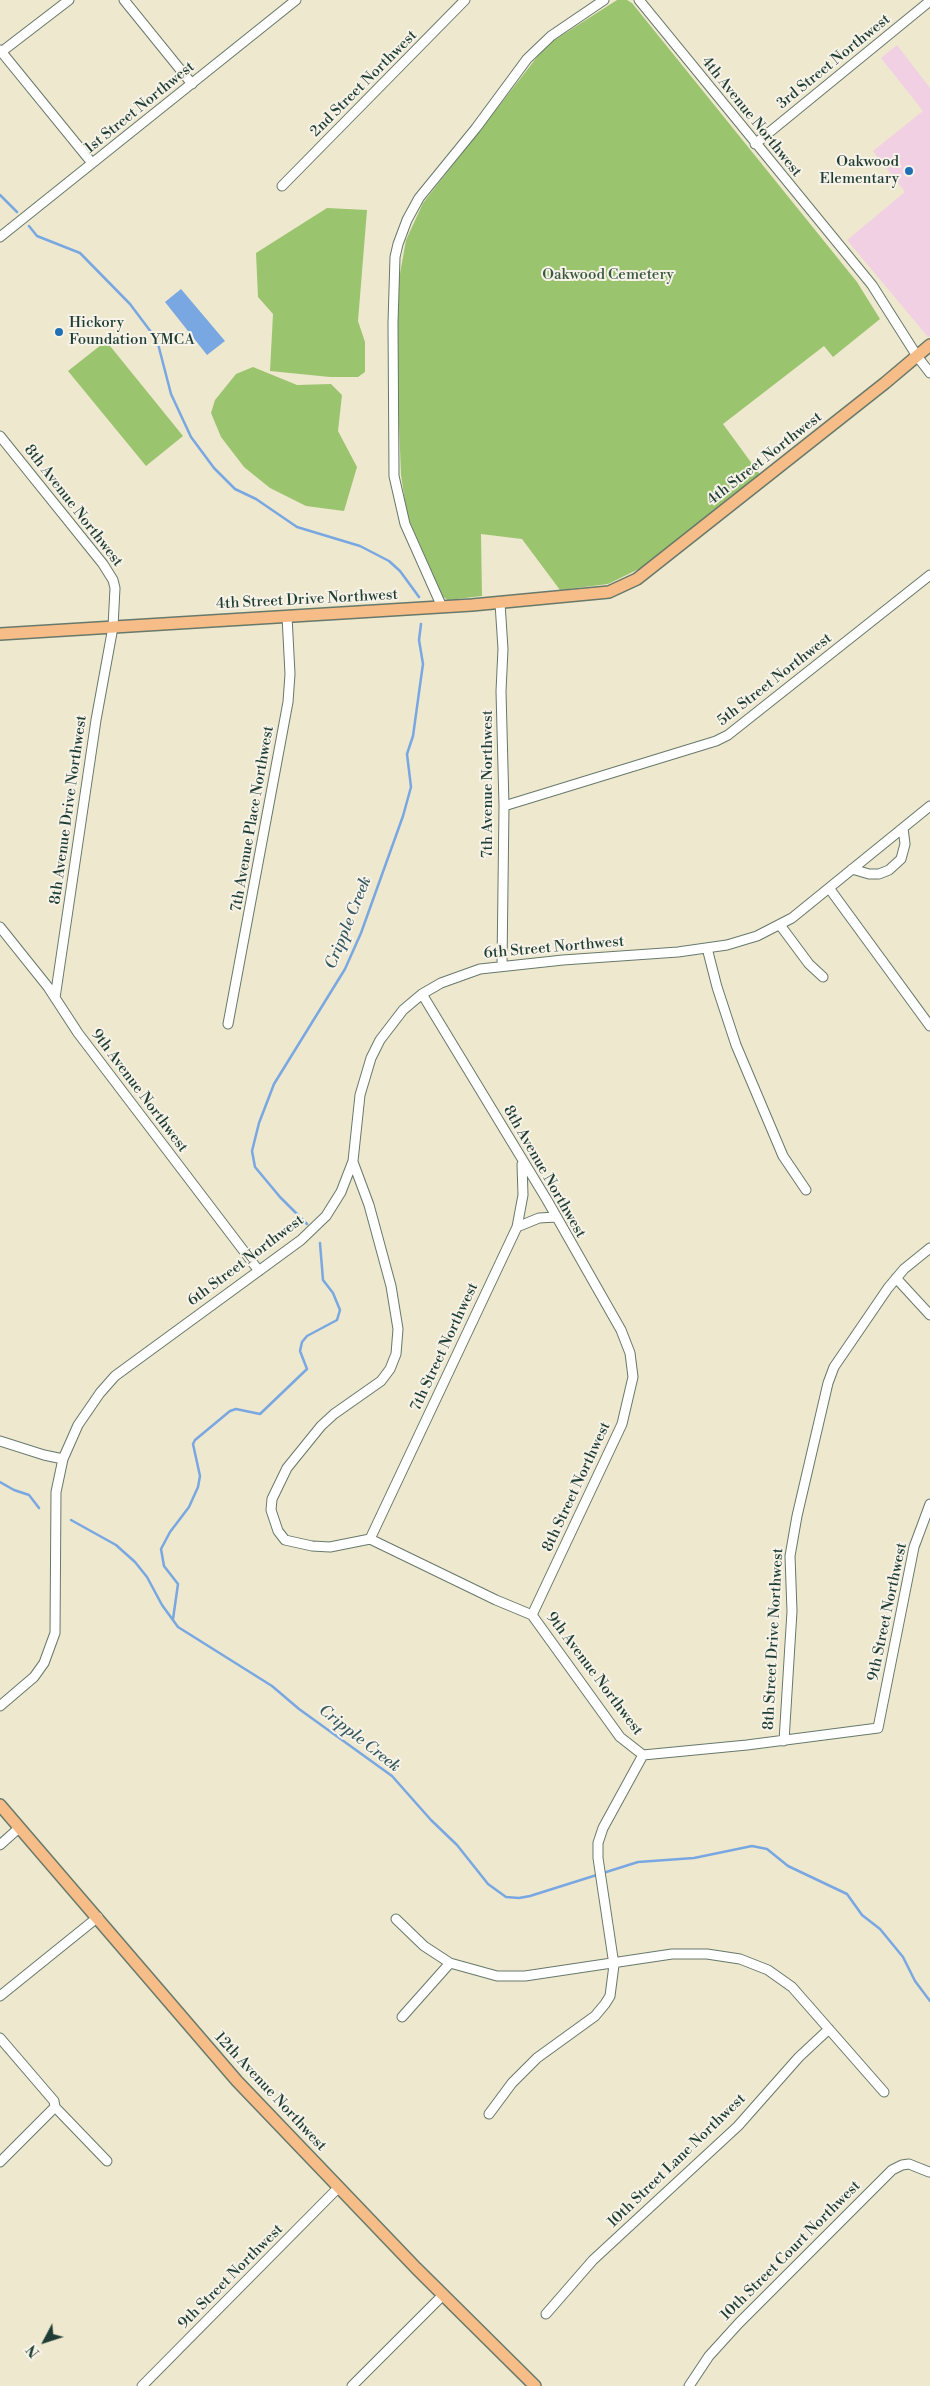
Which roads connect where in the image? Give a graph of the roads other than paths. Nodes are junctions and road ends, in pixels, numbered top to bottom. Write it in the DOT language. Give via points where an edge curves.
graph roads {
  1 [pos="69,0"];
  2 [pos="124,0"];
  3 [pos="296,0"];
  4 [pos="465,0"];
  5 [pos="604,0"];
  6 [pos="639,0"];
  7 [pos="930,1"];
  8 [pos="0,52"];
  9 [pos="192,84"];
  10 [pos="755,144"];
  11 [pos="92,163"];
  12 [pos="282,186"];
  13 [pos="0,237"];
  14 [pos="930,345"];
  15 [pos="917,356"];
  16 [pos="930,373"];
  17 [pos="0,436"];
  18 [pos="930,575"];
  19 [pos="614,590"];
  20 [pos="500,603"];
  21 [pos="442,607"];
  22 [pos="287,616"];
  23 [pos="113,627"];
  24 [pos="0,634"];
  25 [pos="504,806"];
  26 [pos="930,806"];
  27 [pos="903,828"];
  28 [pos="852,869"];
  29 [pos="829,888"];
  30 [pos="780,925"];
  31 [pos="0,927"];
  32 [pos="707,948"];
  33 [pos="502,966"];
  34 [pos="823,977"];
  35 [pos="422,994"];
  36 [pos="55,998"];
  37 [pos="228,1024"];
  38 [pos="930,1026"];
  39 [pos="353,1161"];
  40 [pos="522,1162"];
  41 [pos="806,1190"];
  42 [pos="556,1217"];
  43 [pos="517,1227"];
  44 [pos="930,1248"];
  45 [pos="259,1271"];
  46 [pos="896,1278"];
  47 [pos="930,1315"];
  48 [pos="632,1367"];
  49 [pos="0,1441"];
  50 [pos="63,1459"];
  51 [pos="930,1504"];
  52 [pos="370,1539"];
  53 [pos="532,1615"];
  54 [pos="0,1706"];
  55 [pos="878,1728"];
  56 [pos="784,1741"];
  57 [pos="643,1755"];
  58 [pos="0,1805"];
  59 [pos="19,1828"];
  60 [pos="0,1844"];
  61 [pos="98,1917"];
  62 [pos="396,1919"];
  63 [pos="613,1962"];
  64 [pos="450,1963"];
  65 [pos="0,1996"];
  66 [pos="402,2017"];
  67 [pos="829,2029"];
  68 [pos="0,2038"];
  69 [pos="884,2092"];
  70 [pos="56,2107"];
  71 [pos="489,2114"];
  72 [pos="107,2161"];
  73 [pos="0,2162"];
  74 [pos="929,2172"];
  75 [pos="339,2187"];
  76 [pos="443,2295"];
  77 [pos="546,2314"];
  78 [pos="142,2386"];
  79 [pos="352,2386"];
  80 [pos="535,2386"];
  81 [pos="689,2386"];
  1 -- 8 [label="street"];
  2 -- 9 [label="street"];
  3 -- 9 [label="street, 1st Street Northwest"];
  4 -- 12 [label="street, 2nd Street Northwest"];
  5 -- 21 [label="street" via="551,36 527,59 419,198 402,232 395,257 394,476 402,514"];
  6 -- 10 [label="street, 4th Avenue Northwest"];
  7 -- 10 [label="street, 3rd Street Northwest"];
  8 -- 11 [label="street"];
  9 -- 11 [label="street, 1st Street Northwest"];
  10 -- 15 [label="street, 4th Avenue Northwest" via="872,285"];
  11 -- 13 [label="street, 1st Street Northwest"];
  14 -- 15 [label="main road, 4th Street Northwest"];
  15 -- 16 [label="street, 4th Avenue Northwest"];
  15 -- 19 [label="main road, 4th Street Northwest" via="683,544 637,579"];
  17 -- 23 [label="street, 8th Avenue Northwest" via="109,572 115,588"];
  18 -- 25 [label="street, 5th Street Northwest" via="728,735"];
  19 -- 20 [label="main road, 4th Street Drive Northwest" via="597,595"];
  20 -- 21 [label="main road, 4th Street Drive Northwest"];
  20 -- 25 [label="street, 7th Avenue Northwest"];
  21 -- 22 [label="main road, 4th Street Drive Northwest"];
  22 -- 23 [label="main road, 4th Street Drive Northwest"];
  22 -- 37 [label="street, 7th Avenue Place Northwest" via="288,702"];
  23 -- 24 [label="main road, 4th Street Drive Northwest"];
  23 -- 36 [label="street, 8th Avenue Drive Northwest"];
  25 -- 33 [label="street, 7th Avenue Northwest"];
  26 -- 27 [label="street, 6th Street Northwest"];
  27 -- 28 [label="street, 6th Street Northwest"];
  27 -- 28 [label="street" via="905,844 901,860 889,870 869,874"];
  28 -- 29 [label="street, 6th Street Northwest"];
  29 -- 30 [label="street, 6th Street Northwest"];
  29 -- 38 [label="street"];
  30 -- 32 [label="street, 6th Street Northwest" via="742,941"];
  30 -- 34 [label="street" via="804,958"];
  31 -- 36 [label="street, 9th Avenue Northwest"];
  32 -- 33 [label="street, 6th Street Northwest"];
  32 -- 41 [label="street" via="736,1045 783,1156"];
  33 -- 35 [label="street, 6th Street Northwest" via="460,974"];
  35 -- 39 [label="street, 6th Street Northwest" via="391,1024 371,1058 360,1095"];
  35 -- 40 [label="street, 8th Avenue Northwest"];
  36 -- 45 [label="street, 9th Avenue Northwest" via="78,1033"];
  39 -- 45 [label="street, 6th Street Northwest" via="341,1192 326,1216"];
  39 -- 52 [label="street" via="369,1205 391,1286 398,1342 390,1369 381,1381 334,1414 298,1453 276,1488 271,1510 278,1531 285,1540 330,1547"];
  40 -- 42 [label="street, 8th Avenue Northwest"];
  40 -- 43 [label="street, 7th Street Northwest" via="523,1195"];
  42 -- 43 [label="street" via="538,1218"];
  42 -- 48 [label="street, 8th Avenue Northwest" via="621,1330"];
  43 -- 52 [label="street, 7th Street Northwest"];
  44 -- 46 [label="street, 8th Street Drive Northwest"];
  45 -- 50 [label="street, 6th Street Northwest" via="115,1376 86,1412"];
  46 -- 47 [label="street"];
  46 -- 56 [label="street, 8th Street Drive Northwest" via="834,1367 824,1395 790,1556 792,1611"];
  48 -- 53 [label="street, 8th Street Northwest" via="629,1398 618,1435"];
  49 -- 50 [label="street"];
  50 -- 54 [label="street, 6th Street Northwest" via="56,1492 55,1633 44,1663 34,1677"];
  51 -- 55 [label="street, 9th Street Northwest" via="914,1547"];
  52 -- 53 [label="street, 9th Avenue Northwest"];
  53 -- 57 [label="street, 9th Avenue Northwest" via="620,1737"];
  55 -- 56 [label="street, 9th Avenue Northwest"];
  56 -- 57 [label="street, 9th Avenue Northwest"];
  57 -- 63 [label="street" via="598,1843"];
  58 -- 59 [label="main road, 12th Avenue Northwest"];
  59 -- 60 [label="street"];
  59 -- 61 [label="main road, 12th Avenue Northwest"];
  61 -- 65 [label="street"];
  61 -- 75 [label="main road, 12th Avenue Northwest" via="237,2081"];
  62 -- 64 [label="street" via="424,1946"];
  63 -- 64 [label="street" via="518,1976 483,1974"];
  63 -- 67 [label="street" via="690,1953 740,1959 783,1980"];
  63 -- 71 [label="street" via="610,1996 602,2009 537,2058"];
  64 -- 66 [label="street"];
  67 -- 69 [label="street"];
  67 -- 77 [label="street, 10th Street Lane Northwest" via="799,2057 738,2126 593,2260"];
  68 -- 70 [label="street"];
  70 -- 72 [label="street"];
  70 -- 73 [label="street"];
  74 -- 81 [label="street, 10th Street Court Northwest" via="909,2164 892,2170 739,2323 709,2356"];
  75 -- 76 [label="main road, 12th Avenue Northwest"];
  75 -- 78 [label="street, 9th Street Northwest"];
  76 -- 79 [label="street"];
  76 -- 80 [label="main road, 12th Avenue Northwest"];
}
